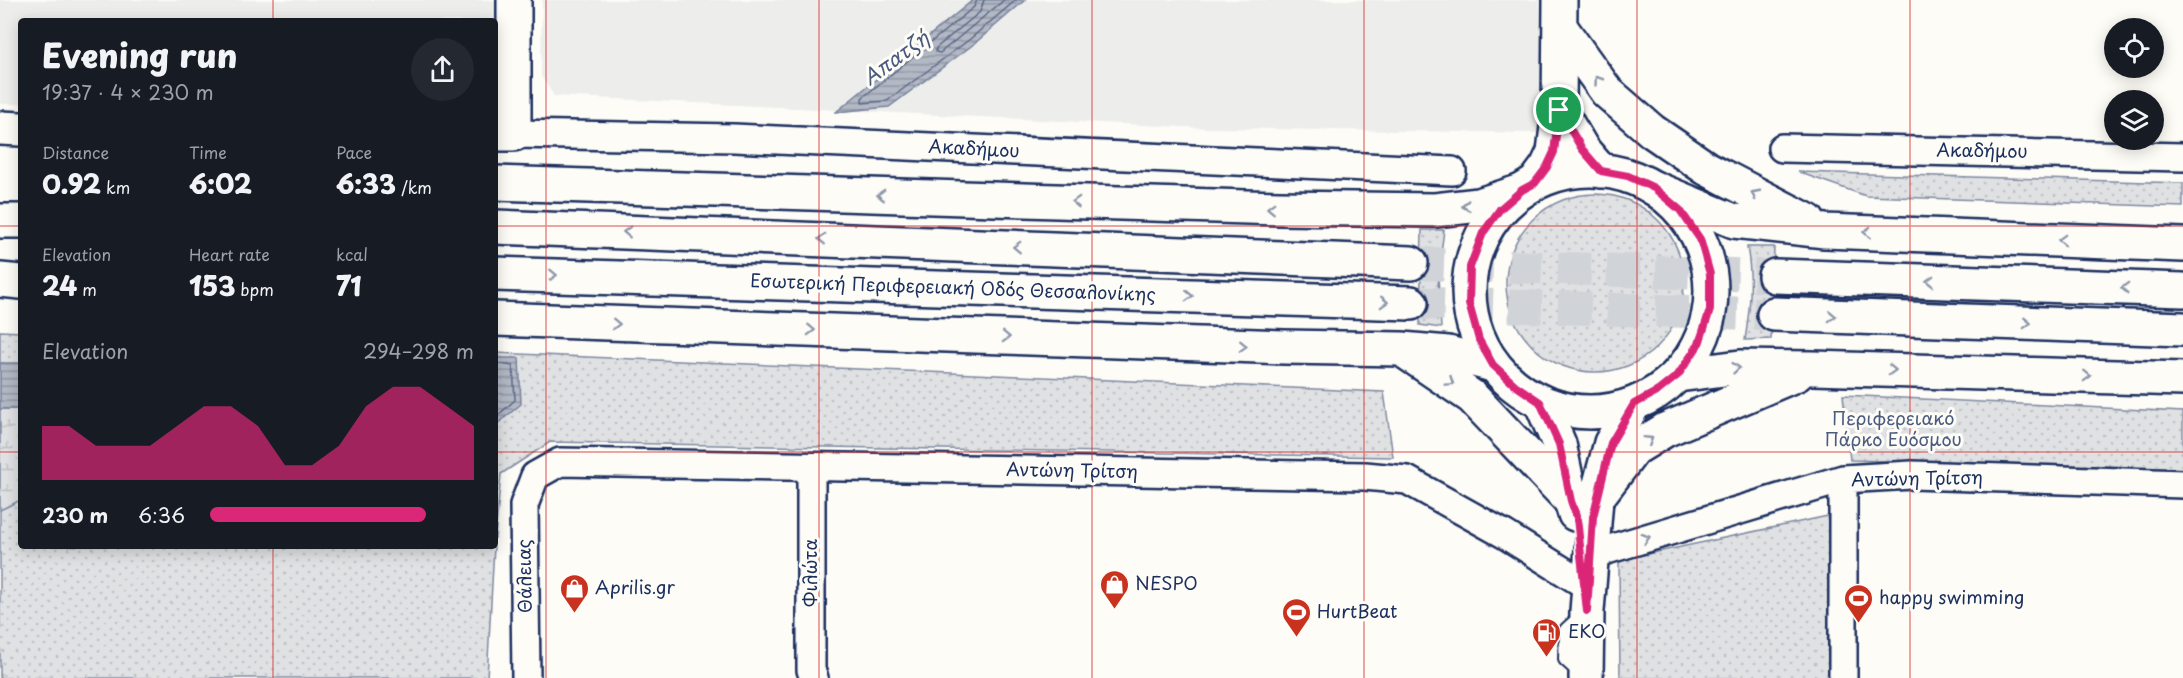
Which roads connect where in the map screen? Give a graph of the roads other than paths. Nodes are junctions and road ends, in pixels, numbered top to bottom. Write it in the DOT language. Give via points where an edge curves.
graph roads {
  1 [pos="514,0"];
  2 [pos="1560,14"];
  3 [pos="1559,110"];
  4 [pos="0,128"];
  5 [pos="18,129"];
  6 [pos="505,134"];
  7 [pos="1782,148"];
  8 [pos="2183,157"];
  9 [pos="1452,171"];
  10 [pos="1601,171"];
  11 [pos="498,183"];
  12 [pos="1528,187"];
  13 [pos="1654,188"];
  14 [pos="498,227"];
  15 [pos="1825,231"];
  16 [pos="2183,245"];
  17 [pos="1411,263"];
  18 [pos="0,271"];
  19 [pos="18,271"];
  20 [pos="498,274"];
  21 [pos="1774,276"];
  22 [pos="0,280"];
  23 [pos="18,282"];
  24 [pos="2183,290"];
  25 [pos="1411,303"];
  26 [pos="1774,314"];
  27 [pos="498,319"];
  28 [pos="2183,328"];
  29 [pos="1401,349"];
  30 [pos="1493,365"];
  31 [pos="1813,368"];
  32 [pos="1678,375"];
  33 [pos="2183,379"];
  34 [pos="1540,402"];
  35 [pos="1634,404"];
  36 [pos="811,467"];
  37 [pos="534,476"];
  38 [pos="1843,479"];
  39 [pos="2183,484"];
  40 [pos="1584,500"];
  41 [pos="1584,593"];
  42 [pos="1581,673"];
  43 [pos="526,678"];
  44 [pos="814,678"];
  45 [pos="1843,678"];
  1 -- 6 [label="main road"];
  2 -- 3 [label="main road"];
  15 -- 2 [label="main road, one-way" via="1706,168 1652,131 1607,92"];
  3 -- 10 [label="main road" via="1582,149"];
  3 -- 12 [label="main road" via="1554,152 1547,167"];
  4 -- 5 [label="main road"];
  6 -- 9 [label="street, Ακαδήμου" via="734,138"];
  7 -- 8 [label="street, Ακαδήμου"];
  10 -- 12 [label="main road" via="1567,172"];
  10 -- 13 [label="main road" via="1628,176"];
  12 -- 11 [label="main road, one-way" via="1479,205 1435,210"];
  12 -- 30 [label="main road" via="1500,209 1483,233 1470,267 1469,304 1479,340"];
  13 -- 15 [label="main road" via="1734,220"];
  13 -- 32 [label="main road" via="1692,224 1710,274 1710,310 1699,344"];
  17 -- 14 [label="main road, one-way"];
  16 -- 15 [label="main road, one-way"];
  18 -- 19 [label="main road"];
  20 -- 25 [label="main road, Εσωτερική Περιφερειακή Οδός Θεσσαλονίκης, one-way"];
  24 -- 21 [label="main road, one-way"];
  22 -- 23 [label="main road"];
  26 -- 28 [label="main road, one-way"];
  27 -- 29 [label="main road, one-way"];
  29 -- 30 [label="main road" via="1448,353"];
  29 -- 40 [label="main road, one-way" via="1472,397"];
  30 -- 34 [label="main road"];
  32 -- 31 [label="main road, one-way" via="1740,368"];
  31 -- 33 [label="main road, one-way"];
  40 -- 31 [label="main road, one-way" via="1634,449 1674,424"];
  32 -- 35 [label="main road"];
  34 -- 35 [label="main road" via="1571,411 1603,412"];
  34 -- 40 [label="main road"];
  35 -- 40 [label="main road"];
  36 -- 37 [label="street, Αντώνη Τρίτση" via="560,462"];
  36 -- 41 [label="street, Αντώνη Τρίτση" via="1365,476 1407,480 1503,534"];
  36 -- 44 [label="street, Φιλώτα"];
  37 -- 43 [label="street, Θάλειας" via="524,505"];
  38 -- 39 [label="street, Αντώνη Τρίτση" via="1912,475"];
  41 -- 38 [label="street, Αντώνη Τρίτση, one-way"];
  38 -- 45 [label="street"];
  40 -- 41 [label="main road" via="1577,518"];
  41 -- 42 [label="main road"];
}
